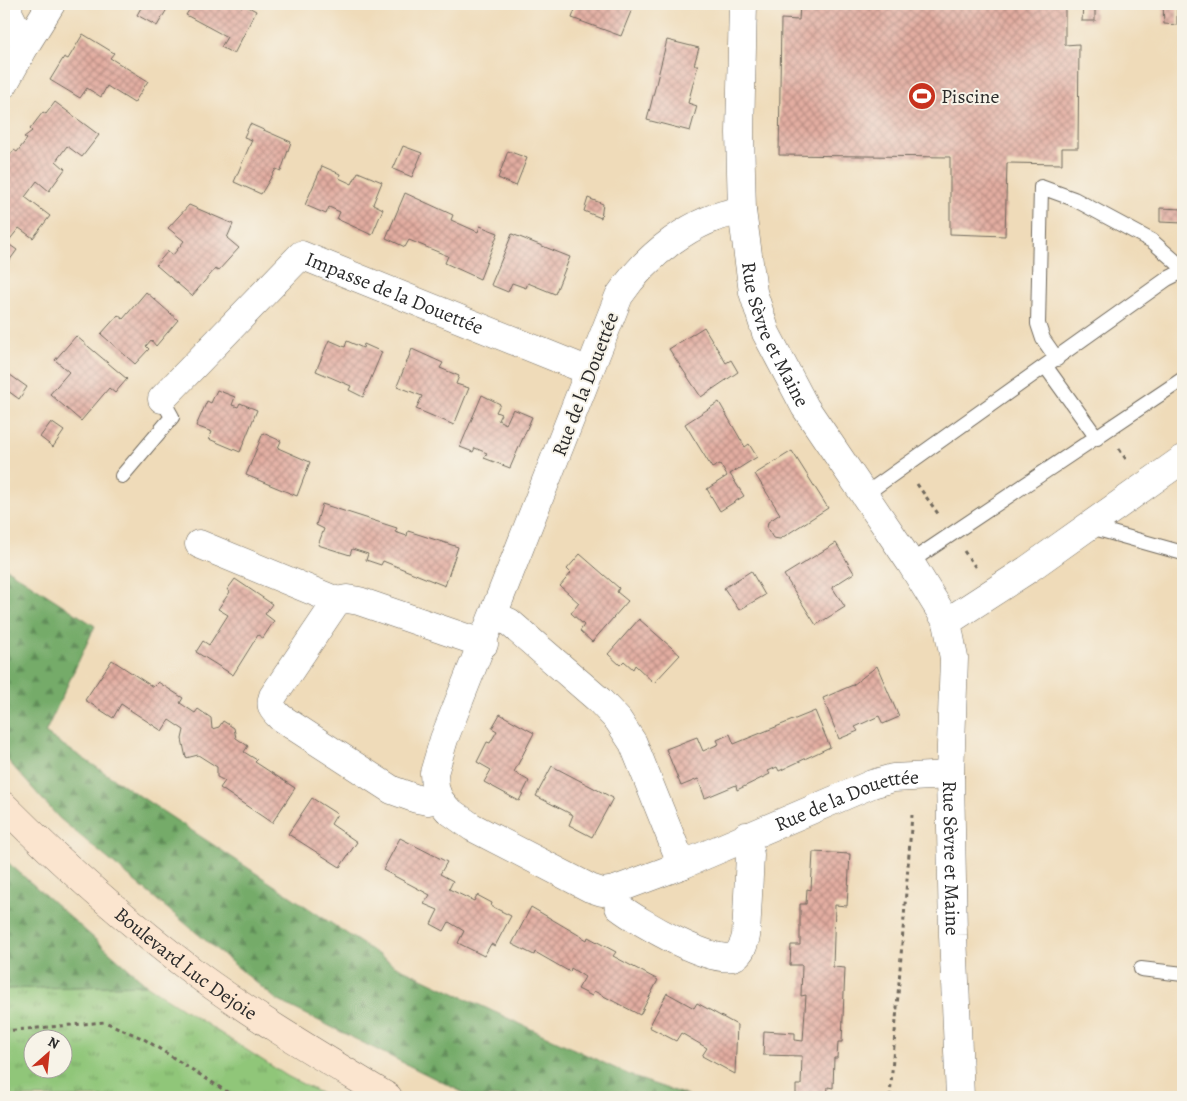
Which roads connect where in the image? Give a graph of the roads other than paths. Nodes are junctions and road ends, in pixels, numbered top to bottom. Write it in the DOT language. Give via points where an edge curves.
graph roads {
  1 [pos="9,4"];
  2 [pos="51,4"];
  3 [pos="743,4"];
  4 [pos="26,46"];
  5 [pos="4,84"];
  6 [pos="742,211"];
  7 [pos="1183,269"];
  8 [pos="1052,363"];
  9 [pos="589,371"];
  10 [pos="1183,379"];
  11 [pos="162,399"];
  12 [pos="1102,435"];
  13 [pos="1183,459"];
  14 [pos="122,476"];
  15 [pos="864,495"];
  16 [pos="1087,526"];
  17 [pos="199,544"];
  18 [pos="1183,553"];
  19 [pos="910,562"];
  20 [pos="337,600"];
  21 [pos="495,616"];
  22 [pos="947,622"];
  23 [pos="484,644"];
  24 [pos="950,775"];
  25 [pos="440,799"];
  26 [pos="4,806"];
  27 [pos="746,836"];
  28 [pos="682,865"];
  29 [pos="615,890"];
  30 [pos="1141,969"];
  31 [pos="1183,974"];
  32 [pos="960,1096"];
  33 [pos="388,1097"];
  1 -- 4 [label="street" via="6,8"];
  2 -- 4 [label="street"];
  3 -- 6 [label="street, Rue Sèvre et Maine"];
  4 -- 5 [label="street"];
  6 -- 9 [label="street, Rue de la Douettée" via="722,214 696,225 632,277 619,296"];
  6 -- 15 [label="street, Rue Sèvre et Maine" via="753,292 766,333 805,407"];
  7 -- 8 [label="lane"];
  7 -- 8 [label="lane" via="1152,241 1041,186 1038,324"];
  8 -- 12 [label="lane"];
  8 -- 15 [label="lane"];
  9 -- 11 [label="street, Impasse de la Douettée" via="301,255"];
  9 -- 21 [label="street, Rue de la Douettée"];
  10 -- 12 [label="lane"];
  11 -- 14 [label="lane" via="172,418"];
  12 -- 19 [label="lane"];
  13 -- 16 [label="street"];
  15 -- 19 [label="street, Rue Sèvre et Maine"];
  16 -- 18 [label="lane"];
  16 -- 22 [label="street"];
  17 -- 20 [label="street"];
  19 -- 22 [label="street, Rue Sèvre et Maine"];
  20 -- 23 [label="street" via="359,601"];
  20 -- 25 [label="street" via="273,696 270,704 273,710 392,790 417,800"];
  21 -- 23 [label="street, Rue de la Douettée"];
  21 -- 28 [label="street" via="509,622 600,700 618,720 633,743"];
  22 -- 24 [label="street, Rue Sèvre et Maine" via="954,658"];
  23 -- 25 [label="street, Rue de la Douettée" via="437,758 435,788"];
  24 -- 27 [label="street, Rue de la Douettée" via="893,778 872,784"];
  24 -- 32 [label="street, Rue Sèvre et Maine"];
  25 -- 29 [label="street, Rue de la Douettée" via="448,810 472,827 514,849 590,888 602,892"];
  26 -- 33 [label="main road, Boulevard Luc Dejoie" via="111,905 200,976"];
  27 -- 28 [label="street, Rue de la Douettée"];
  27 -- 29 [label="street" via="750,855 746,936 742,949 734,956 707,955 634,918 619,907"];
  28 -- 29 [label="street, Rue de la Douettée"];
  30 -- 31 [label="lane"];
}
